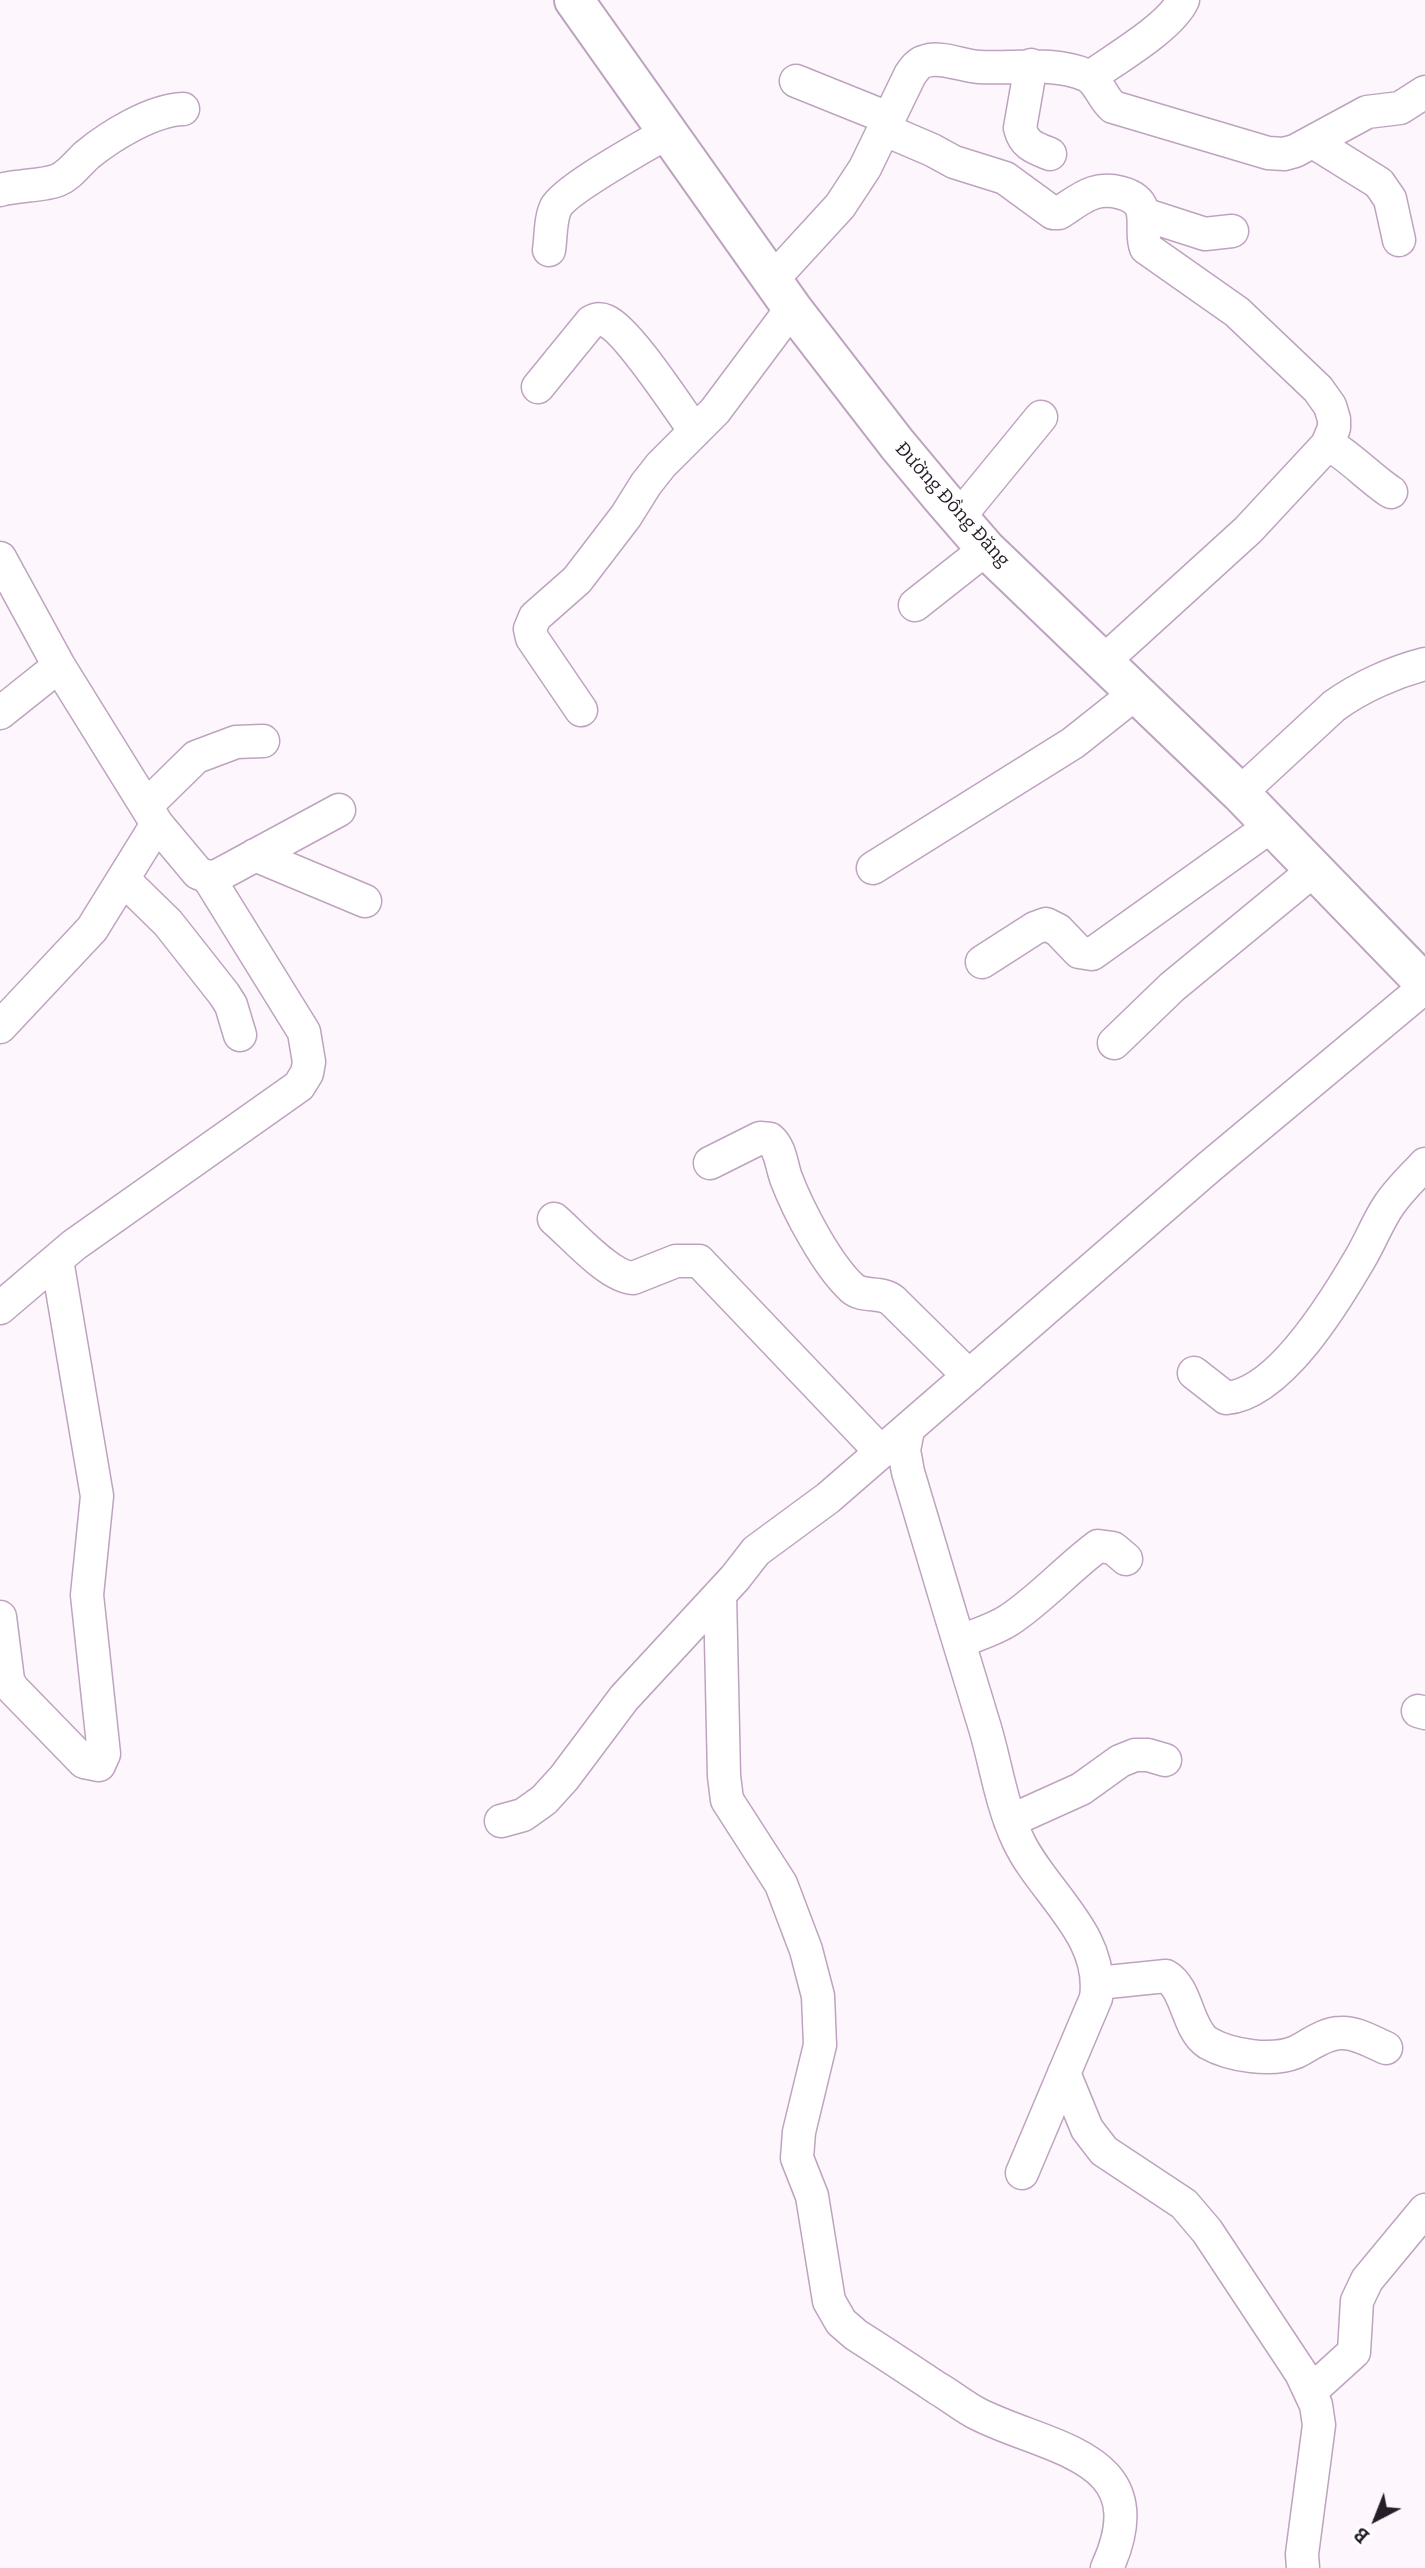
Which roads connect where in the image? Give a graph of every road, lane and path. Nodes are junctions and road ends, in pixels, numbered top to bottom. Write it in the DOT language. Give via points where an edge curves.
graph roads {
  1 [pos="1183,0"];
  2 [pos="580,3"];
  3 [pos="1031,65"];
  4 [pos="1090,77"];
  5 [pos="796,81"];
  6 [pos="1425,92"];
  7 [pos="183,109"];
  8 [pos="886,124"];
  9 [pos="668,132"];
  10 [pos="1313,142"];
  11 [pos="1050,153"];
  12 [pos="0,190"];
  13 [pos="1143,214"];
  14 [pos="1232,232"];
  15 [pos="1399,240"];
  16 [pos="549,250"];
  17 [pos="783,294"];
  18 [pos="538,387"];
  19 [pos="1041,417"];
  20 [pos="695,430"];
  21 [pos="1327,445"];
  22 [pos="1391,492"];
  23 [pos="959,517"];
  24 [pos="986,549"];
  25 [pos="0,558"];
  26 [pos="915,605"];
  27 [pos="1104,661"];
  28 [pos="1425,664"];
  29 [pos="59,666"];
  30 [pos="1136,693"];
  31 [pos="580,710"];
  32 [pos="0,713"];
  33 [pos="263,741"];
  34 [pos="1240,793"];
  35 [pos="339,810"];
  36 [pos="151,815"];
  37 [pos="1271,826"];
  38 [pos="255,855"];
  39 [pos="873,868"];
  40 [pos="1314,870"];
  41 [pos="208,877"];
  42 [pos="124,880"];
  43 [pos="365,901"];
  44 [pos="982,962"];
  45 [pos="1425,985"];
  46 [pos="0,1027"];
  47 [pos="240,1035"];
  48 [pos="1114,1043"];
  49 [pos="710,1163"];
  50 [pos="1425,1164"];
  51 [pos="554,1219"];
  52 [pos="57,1260"];
  53 [pos="0,1308"];
  54 [pos="1194,1373"];
  55 [pos="969,1376"];
  56 [pos="908,1430"];
  57 [pos="881,1452"];
  58 [pos="1126,1559"];
  59 [pos="720,1594"];
  60 [pos="0,1617"];
  61 [pos="959,1642"];
  62 [pos="1165,1760"];
  63 [pos="501,1821"];
  64 [pos="1010,1821"];
  65 [pos="1098,1983"];
  66 [pos="1386,2048"];
  67 [pos="1064,2073"];
  68 [pos="1022,2174"];
  69 [pos="1425,2210"];
  70 [pos="1310,2392"];
  71 [pos="1107,2568"];
  72 [pos="1303,2568"];
  1 -- 4 [label="street" via="1173,15"];
  2 -- 9 [label="main road, Đường Đồng Đăng"];
  3 -- 4 [label="street"];
  3 -- 8 [label="street" via="980,67 927,60 910,75"];
  3 -- 11 [label="street" via="1020,128 1027,144"];
  4 -- 10 [label="street" via="1113,107 1268,153 1296,151"];
  5 -- 8 [label="street"];
  6 -- 10 [label="street" via="1401,108 1367,112"];
  7 -- 12 [label="street" via="118,133 60,180"];
  8 -- 13 [label="street" via="954,162 1005,178 1053,213 1105,191 1138,201"];
  8 -- 17 [label="street" via="865,168"];
  9 -- 16 [label="street" via="562,200 554,214"];
  9 -- 17 [label="main road, Đường Đồng Đăng"];
  10 -- 15 [label="street" via="1386,191"];
  13 -- 14 [label="street" via="1205,234"];
  13 -- 21 [label="street" via="1146,248 1237,312 1318,389 1334,419"];
  17 -- 20 [label="street" via="715,411"];
  17 -- 23 [label="main road, Đường Đồng Đăng"];
  18 -- 20 [label="street" via="591,322 607,321 626,337"];
  19 -- 23 [label="street"];
  20 -- 31 [label="street" via="654,474 577,580 535,617 530,629"];
  21 -- 22 [label="street"];
  21 -- 27 [label="street" via="1248,530"];
  23 -- 24 [label="main road, Đường Đồng Đăng"];
  24 -- 26 [label="street"];
  24 -- 27 [label="main road, Đường Đồng Đăng"];
  25 -- 29 [label="street"];
  27 -- 30 [label="main road, Đường Đồng Đăng"];
  28 -- 34 [label="street" via="1348,696"];
  29 -- 32 [label="street"];
  29 -- 36 [label="street"];
  30 -- 34 [label="main road, Đường Đồng Đăng"];
  30 -- 39 [label="street" via="1073,743"];
  33 -- 36 [label="street" via="236,742 196,757"];
  34 -- 37 [label="main road, Đường Đồng Đăng"];
  35 -- 38 [label="street"];
  36 -- 41 [label="street" via="198,873"];
  36 -- 42 [label="street"];
  37 -- 40 [label="main road, Đường Đồng Đăng"];
  37 -- 44 [label="street" via="1092,954 1079,952 1046,924"];
  38 -- 41 [label="street"];
  38 -- 43 [label="street"];
  40 -- 45 [label="main road, Đường Đồng Đăng"];
  40 -- 48 [label="street" via="1172,987"];
  41 -- 52 [label="street" via="304,1032 307,1073 299,1086"];
  42 -- 46 [label="street" via="92,929"];
  42 -- 47 [label="street" via="168,923 224,993"];
  45 -- 55 [label="street"];
  49 -- 55 [label="street" via="760,1138 770,1139 778,1148 785,1177 809,1229 846,1282 859,1293 882,1294 892,1300"];
  50 -- 54 [label="street" via="1391,1201 1316,1328 1278,1371 1233,1398 1226,1398"];
  51 -- 57 [label="street" via="627,1278 676,1261 699,1261"];
  52 -- 53 [label="street"];
  52 -- 60 [label="street" via="97,1496 87,1595 104,1754 99,1765 84,1762 12,1688"];
  55 -- 56 [label="street"];
  56 -- 57 [label="street"];
  56 -- 61 [label="street" via="904,1450 908,1472"];
  57 -- 59 [label="street" via="756,1551"];
  58 -- 61 [label="street" via="1113,1548 1098,1546 1006,1622"];
  59 -- 63 [label="street" via="624,1698 544,1800 523,1815"];
  59 -- 71 [label="street" via="727,1800 781,1884 818,1996 820,2045 797,2158 812,2196 829,2301 841,2322 856,2335 978,2414 1093,2463 1111,2482 1121,2505 1117,2547"];
  61 -- 64 [label="street"];
  62 -- 64 [label="street" via="1135,1755 1082,1789"];
  64 -- 65 [label="street" via="1028,1860 1083,1935"];
  65 -- 66 [label="street" via="1166,1976 1177,1987 1201,2037 1238,2053 1282,2057 1343,2033"];
  65 -- 67 [label="street"];
  67 -- 68 [label="street"];
  67 -- 70 [label="street" via="1087,2129 1104,2151 1184,2204 1207,2231"];
  69 -- 70 [label="street" via="1367,2280 1357,2301 1356,2347"];
  70 -- 72 [label="street" via="1319,2425"];
}
